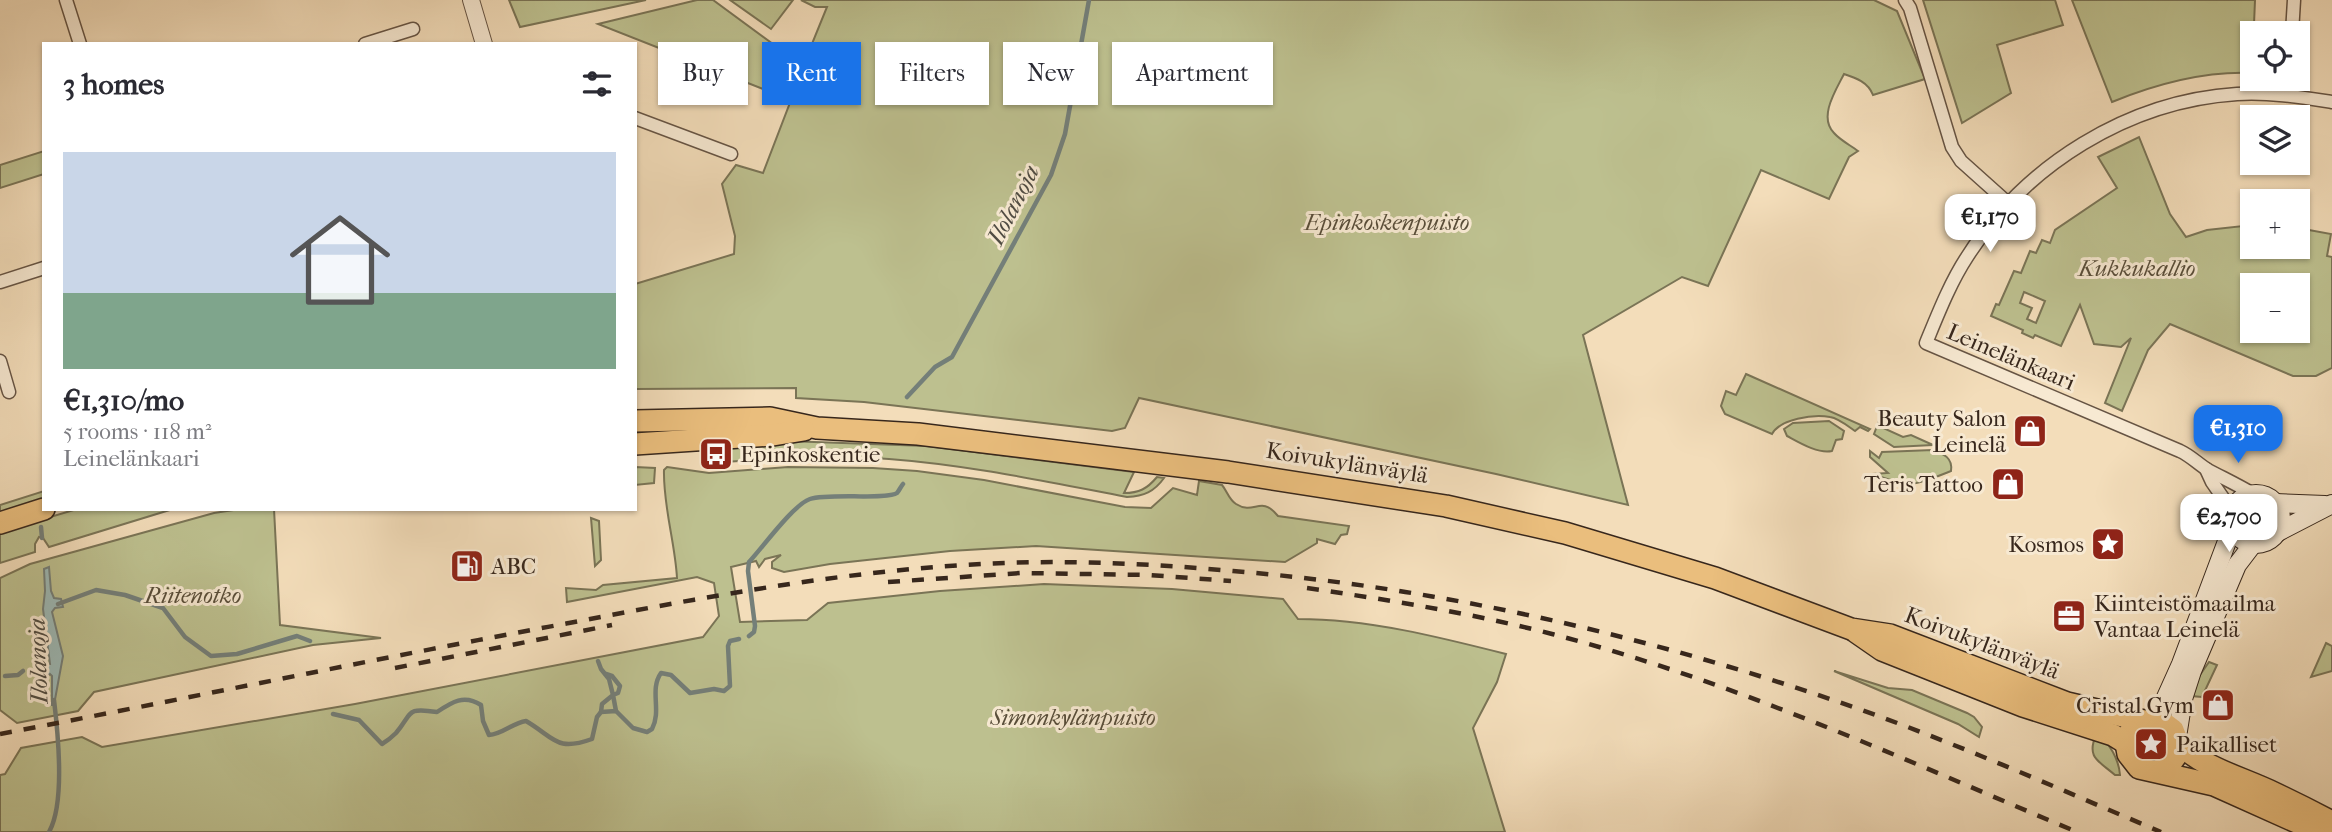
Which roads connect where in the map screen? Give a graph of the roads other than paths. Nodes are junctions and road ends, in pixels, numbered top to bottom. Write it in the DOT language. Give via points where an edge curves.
graph roads {
  1 [pos="66,0"];
  2 [pos="471,0"];
  3 [pos="1905,0"];
  4 [pos="2294,0"];
  5 [pos="2293,21"];
  6 [pos="413,29"];
  7 [pos="79,42"];
  8 [pos="371,42"];
  9 [pos="483,42"];
  10 [pos="2288,91"];
  11 [pos="2288,95"];
  12 [pos="2332,102"];
  13 [pos="637,119"];
  14 [pos="731,154"];
  15 [pos="2009,204"];
  16 [pos="42,269"];
  17 [pos="0,282"];
  18 [pos="0,361"];
  19 [pos="9,392"];
  20 [pos="637,421"];
  21 [pos="817,428"];
  22 [pos="637,444"];
  23 [pos="2206,469"];
  24 [pos="2253,494"];
  25 [pos="2276,503"];
  26 [pos="2330,504"];
  27 [pos="42,510"];
  28 [pos="2232,519"];
  29 [pos="0,523"];
  30 [pos="2278,532"];
  31 [pos="2253,544"];
  32 [pos="1851,629"];
  33 [pos="2148,720"];
  34 [pos="2178,740"];
  35 [pos="2126,744"];
  36 [pos="2158,771"];
  37 [pos="2332,822"];
  38 [pos="2319,832"];
  1 -- 7 [label="street"];
  2 -- 9 [label="street"];
  3 -- 15 [label="street" via="1952,147 1961,161"];
  4 -- 5 [label="street"];
  6 -- 8 [label="street"];
  10 -- 11 [label="street"];
  11 -- 12 [label="street, Leinelänkaari"];
  11 -- 15 [label="street, Leinelänkaari" via="2202,99 2132,119 2081,145 2039,174"];
  13 -- 14 [label="street"];
  15 -- 23 [label="street, Leinelänkaari" via="1967,256 1926,344 2180,451"];
  16 -- 17 [label="street"];
  18 -- 19 [label="street"];
  20 -- 21 [label="main road, Koivukylänväylä" via="770,418"];
  21 -- 22 [label="main road, Koivukylänväylä"];
  21 -- 32 [label="main road, Koivukylänväylä" via="976,440 1307,482 1446,506 1565,533 1702,574"];
  23 -- 24 [label="street, Leinelänkaari"];
  23 -- 28 [label="street, Leinelänkaari"];
  24 -- 25 [label="main road"];
  24 -- 28 [label="main road" via="2237,503"];
  25 -- 26 [label="main road"];
  25 -- 30 [label="main road" via="2281,520"];
  26 -- 30 [label="main road"];
  27 -- 29 [label="main road"];
  28 -- 31 [label="main road" via="2244,541"];
  28 -- 33 [label="main road" via="2225,552 2181,664 2163,704"];
  30 -- 31 [label="main road" via="2262,544"];
  31 -- 34 [label="main road" via="2237,565 2192,671"];
  32 -- 33 [label="main road, Koivukylänväylä" via="1890,635 2067,703"];
  32 -- 35 [label="main road, Koivukylänväylä" via="1882,650 2023,706 2113,735"];
  33 -- 34 [label="main road, Koivukylänväylä" via="2169,725"];
  33 -- 35 [label="main road" via="2134,727"];
  34 -- 36 [label="main road" via="2176,756"];
  34 -- 37 [label="main road, Koivukylänväylä" via="2191,756 2211,767"];
  35 -- 36 [label="main road, Koivukylänväylä" via="2139,768"];
  36 -- 38 [label="main road, Koivukylänväylä" via="2214,785"];
}
